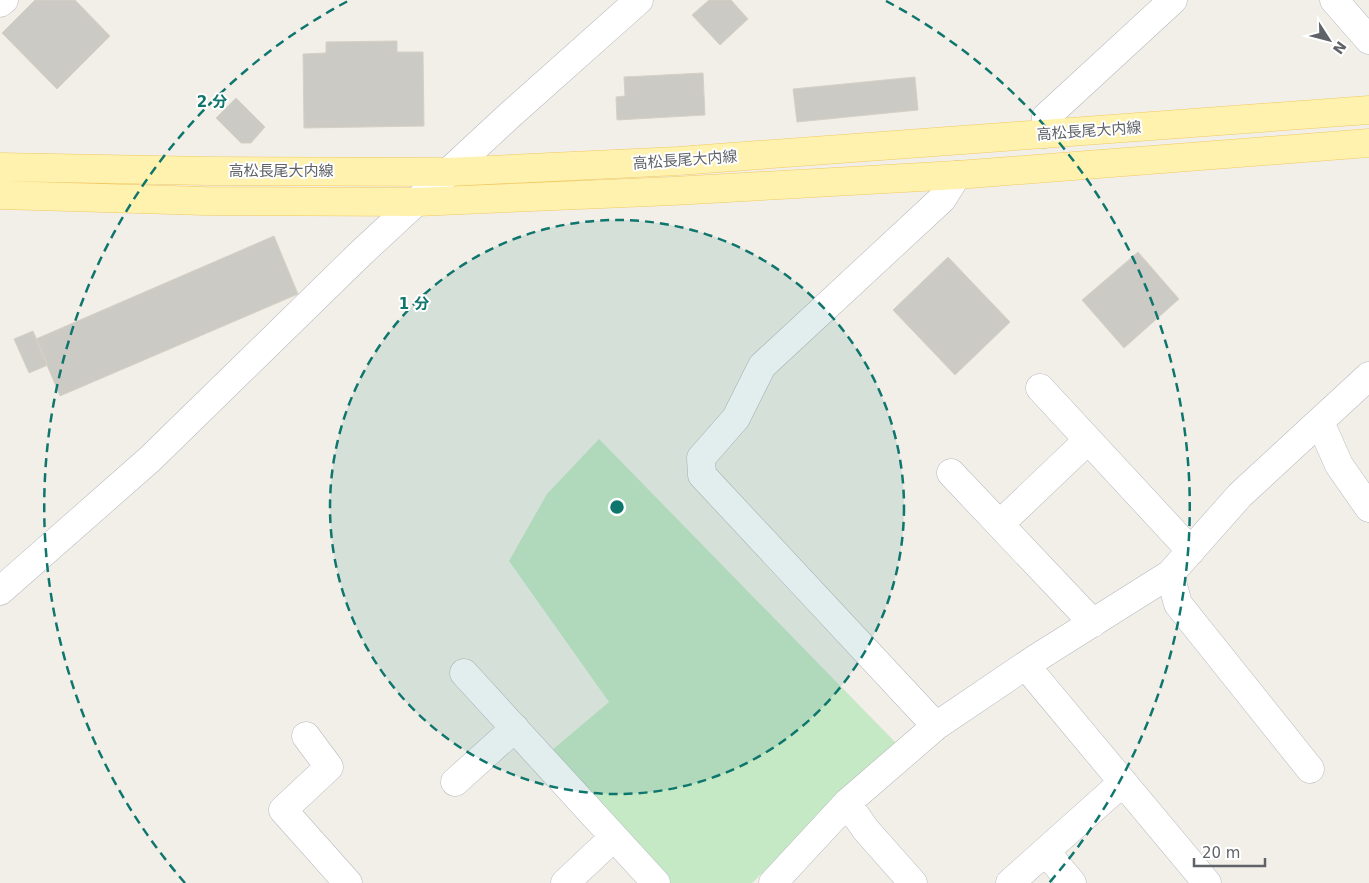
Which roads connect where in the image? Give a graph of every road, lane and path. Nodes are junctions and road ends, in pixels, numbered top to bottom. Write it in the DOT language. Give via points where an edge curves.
graph roads {
  1 [pos="4,0"];
  2 [pos="639,0"];
  3 [pos="1174,0"];
  4 [pos="1334,0"];
  5 [pos="0,3"];
  6 [pos="1369,40"];
  7 [pos="1369,110"];
  8 [pos="1044,134"];
  9 [pos="1369,143"];
  10 [pos="0,166"];
  11 [pos="448,172"];
  12 [pos="957,175"];
  13 [pos="0,195"];
  14 [pos="416,202"];
  15 [pos="1369,376"];
  16 [pos="1040,388"];
  17 [pos="1320,422"];
  18 [pos="1088,440"];
  19 [pos="951,472"];
  20 [pos="1369,508"];
  21 [pos="1000,524"];
  22 [pos="1191,551"];
  23 [pos="1170,574"];
  24 [pos="0,591"];
  25 [pos="1093,623"];
  26 [pos="1026,666"];
  27 [pos="464,673"];
  28 [pos="936,726"];
  29 [pos="515,728"];
  30 [pos="306,736"];
  31 [pos="1310,769"];
  32 [pos="455,782"];
  33 [pos="1123,782"];
  34 [pos="847,803"];
  35 [pos="614,837"];
  36 [pos="1046,852"];
  37 [pos="348,883"];
  38 [pos="565,883"];
  39 [pos="656,883"];
  40 [pos="773,883"];
  41 [pos="913,883"];
  42 [pos="1010,883"];
  43 [pos="1072,883"];
  44 [pos="1207,883"];
  1 -- 5 [label="street"];
  2 -- 11 [label="street"];
  3 -- 8 [label="street" via="1046,117"];
  4 -- 6 [label="street"];
  7 -- 8 [label="main road, 高松長尾大内線"];
  8 -- 11 [label="main road, 高松長尾大内線" via="678,161"];
  9 -- 12 [label="main road, 高松長尾大内線"];
  10 -- 11 [label="main road, 高松長尾大内線"];
  11 -- 14 [label="street"];
  12 -- 14 [label="main road, 高松長尾大内線"];
  12 -- 28 [label="street" via="942,199 762,366 736,418 701,458 702,475"];
  13 -- 14 [label="main road, 高松長尾大内線" via="205,201"];
  14 -- 24 [label="street" via="150,459"];
  15 -- 17 [label="street"];
  16 -- 18 [label="street"];
  17 -- 20 [label="street" via="1339,465"];
  17 -- 22 [label="street" via="1240,495"];
  18 -- 21 [label="street"];
  18 -- 22 [label="street"];
  19 -- 21 [label="street"];
  21 -- 25 [label="street"];
  22 -- 23 [label="street"];
  23 -- 25 [label="street"];
  23 -- 31 [label="street" via="1178,604"];
  25 -- 26 [label="street"];
  26 -- 28 [label="street"];
  26 -- 33 [label="street"];
  27 -- 29 [label="street"];
  28 -- 34 [label="street"];
  29 -- 32 [label="street"];
  29 -- 35 [label="street"];
  30 -- 37 [label="street" via="329,767 283,810"];
  33 -- 36 [label="street"];
  33 -- 44 [label="street"];
  34 -- 40 [label="street"];
  34 -- 41 [label="street" via="866,830"];
  35 -- 38 [label="street"];
  35 -- 39 [label="street"];
  36 -- 42 [label="street"];
  36 -- 43 [label="street"];
}
